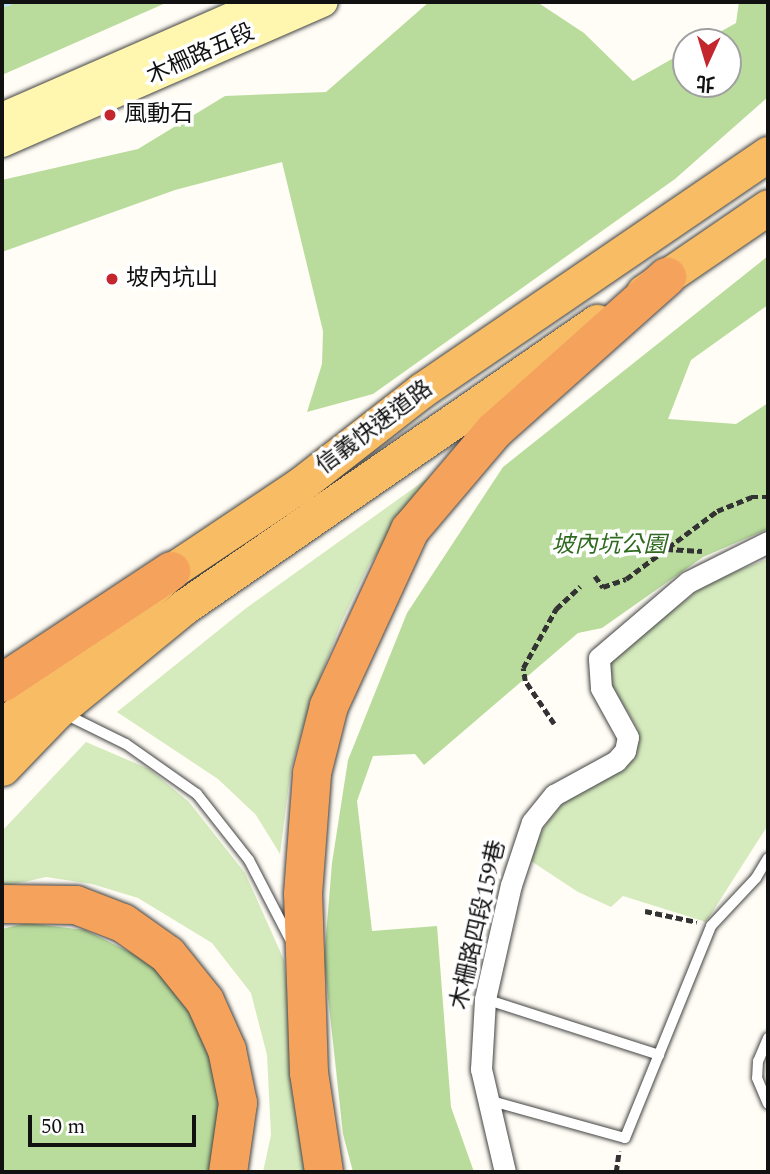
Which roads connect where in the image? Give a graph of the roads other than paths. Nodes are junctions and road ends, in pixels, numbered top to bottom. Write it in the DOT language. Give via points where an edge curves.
graph roads {
  1 [pos="267,2"];
  2 [pos="323,2"];
  3 [pos="2,118"];
  4 [pos="2,142"];
  5 [pos="768,154"];
  6 [pos="768,207"];
  7 [pos="667,277"];
  8 [pos="768,542"];
  9 [pos="171,571"];
  10 [pos="2,683"];
  11 [pos="57,711"];
  12 [pos="2,728"];
  13 [pos="2,768"];
  14 [pos="768,858"];
  15 [pos="2,904"];
  16 [pos="304,978"];
  17 [pos="485,999"];
  18 [pos="768,1038"];
  19 [pos="659,1055"];
  20 [pos="484,1099"];
  21 [pos="768,1104"];
  22 [pos="228,1172"];
  23 [pos="324,1172"];
  24 [pos="505,1172"];
  1 -- 3 [label="main road, 木柵路五段"];
  2 -- 4 [label="main road, 木柵路五段"];
  5 -- 9 [label="highway, 信義快速道路" via="422,390 300,485"];
  6 -- 7 [label="highway, 信義快速道路"];
  7 -- 11 [label="highway, 信義快速道路" via="184,607"];
  7 -- 16 [label="highway" via="495,431 410,530 329,706 313,773 303,894"];
  8 -- 17 [label="street, 木柵路四段159巷" via="688,582 598,658 601,688 628,737 625,751 616,761 554,795 532,822 511,885"];
  9 -- 10 [label="highway"];
  9 -- 12 [label="highway, 信義快速道路"];
  11 -- 13 [label="highway, 信義快速道路"];
  11 -- 16 [label="lane" via="126,744 197,794 250,860 288,933"];
  14 -- 19 [label="lane" via="756,878 711,926"];
  15 -- 22 [label="highway" via="76,905 123,923 168,955 205,1001 227,1050 238,1103"];
  16 -- 23 [label="highway" via="309,1073"];
  17 -- 19 [label="lane"];
  17 -- 20 [label="street, 木柵路四段159巷"];
  18 -- 21 [label="lane" via="758,1061 757,1078"];
  19 -- 20 [label="lane" via="625,1138"];
  20 -- 24 [label="street, 木柵路四段159巷"];
}
